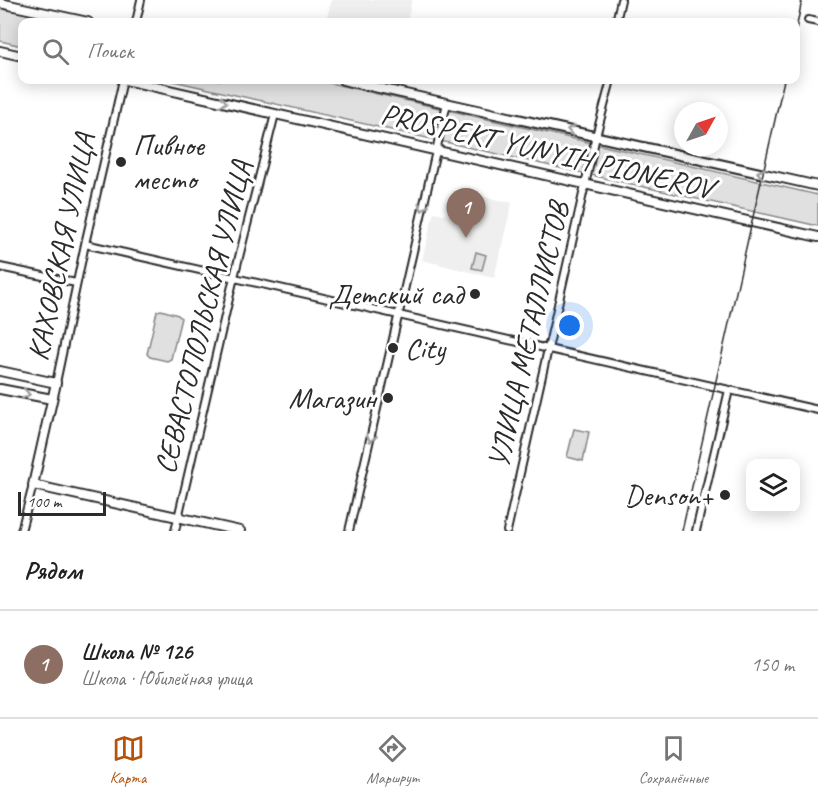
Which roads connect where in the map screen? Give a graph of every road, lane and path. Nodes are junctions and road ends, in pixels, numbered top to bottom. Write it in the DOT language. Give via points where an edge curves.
graph roads {
  1 [pos="141,0"];
  2 [pos="621,0"];
  3 [pos="0,3"];
  4 [pos="69,18"];
  5 [pos="137,18"];
  6 [pos="617,18"];
  7 [pos="808,20"];
  8 [pos="818,22"];
  9 [pos="0,51"];
  10 [pos="18,55"];
  11 [pos="123,84"];
  12 [pos="142,84"];
  13 [pos="361,84"];
  14 [pos="610,84"];
  15 [pos="447,103"];
  16 [pos="275,114"];
  17 [pos="596,136"];
  18 [pos="436,150"];
  19 [pos="585,184"];
  20 [pos="818,186"];
  21 [pos="818,237"];
  22 [pos="85,244"];
  23 [pos="0,267"];
  24 [pos="234,277"];
  25 [pos="76,283"];
  26 [pos="399,315"];
  27 [pos="548,348"];
  28 [pos="0,371"];
  29 [pos="56,383"];
  30 [pos="0,389"];
  31 [pos="729,390"];
  32 [pos="52,399"];
  33 [pos="818,410"];
  34 [pos="33,485"];
  35 [pos="178,517"];
  36 [pos="21,531"];
  37 [pos="175,531"];
  38 [pos="240,531"];
  39 [pos="350,531"];
  40 [pos="507,531"];
  41 [pos="696,531"];
  1 -- 5 [label="street"];
  2 -- 6 [label="street"];
  3 -- 4 [label="street"];
  7 -- 8 [label="street"];
  9 -- 10 [label="street"];
  11 -- 22 [label="street, КАХОВСКАЯ УЛИЦА"];
  12 -- 16 [label="street, PROSPEKT YUNYIH PIONEROV, one-way"];
  13 -- 15 [label="street, PROSPEKT YUNYIH PIONEROV"];
  14 -- 17 [label="street, УЛИЦА МЕТАЛЛИСТОВ"];
  17 -- 15 [label="street, PROSPEKT YUNYIH PIONEROV, one-way"];
  15 -- 18 [label="street"];
  16 -- 18 [label="street, PROSPEKT YUNYIH PIONEROV"];
  16 -- 24 [label="street, СЕВАСТОПОЛЬСКАЯ УЛИЦА"];
  17 -- 19 [label="street, УЛИЦА МЕТАЛЛИСТОВ"];
  20 -- 17 [label="street, PROSPEKT YUNYIH PIONEROV, one-way"];
  18 -- 19 [label="street, PROSPEKT YUNYIH PIONEROV"];
  18 -- 26 [label="street, one-way"];
  19 -- 21 [label="street, PROSPEKT YUNYIH PIONEROV"];
  19 -- 27 [label="street, УЛИЦА МЕТАЛЛИСТОВ"];
  22 -- 24 [label="street"];
  22 -- 25 [label="street, КАХОВСКАЯ УЛИЦА"];
  23 -- 25 [label="street"];
  24 -- 26 [label="street"];
  24 -- 35 [label="street, СЕВАСТОПОЛЬСКАЯ УЛИЦА"];
  25 -- 29 [label="street, КАХОВСКАЯ УЛИЦА"];
  26 -- 27 [label="street"];
  26 -- 39 [label="street, one-way"];
  27 -- 31 [label="street"];
  27 -- 40 [label="street, УЛИЦА МЕТАЛЛИСТОВ"];
  28 -- 29 [label="street"];
  29 -- 32 [label="street, КАХОВСКАЯ УЛИЦА"];
  30 -- 32 [label="street, one-way"];
  31 -- 33 [label="street"];
  31 -- 41 [label="street"];
  32 -- 34 [label="street, КАХОВСКАЯ УЛИЦА"];
  34 -- 35 [label="street"];
  34 -- 36 [label="street, КАХОВСКАЯ УЛИЦА"];
  35 -- 37 [label="street, СЕВАСТОПОЛЬСКАЯ УЛИЦА"];
  35 -- 38 [label="street"];
}
